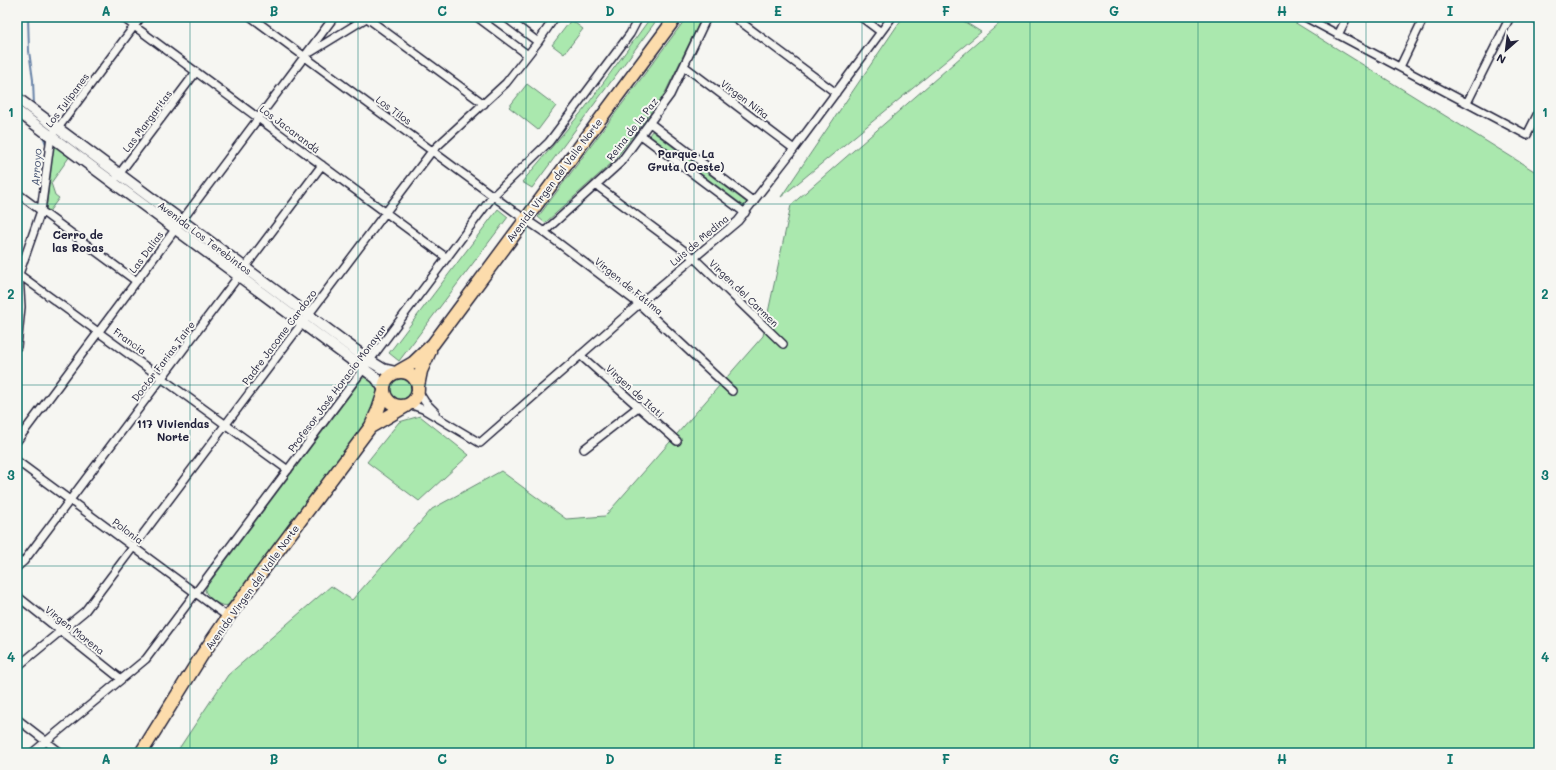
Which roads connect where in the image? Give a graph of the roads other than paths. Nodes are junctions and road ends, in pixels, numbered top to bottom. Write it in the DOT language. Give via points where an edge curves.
graph roads {
  1 [pos="122,17"];
  2 [pos="141,17"];
  3 [pos="251,17"];
  4 [pos="334,17"];
  5 [pos="368,17"];
  6 [pos="477,17"];
  7 [pos="505,17"];
  8 [pos="555,17"];
  9 [pos="639,17"];
  10 [pos="676,17"];
  11 [pos="707,17"];
  12 [pos="734,17"];
  13 [pos="861,17"];
  14 [pos="892,17"];
  15 [pos="1305,17"];
  16 [pos="1347,17"];
  17 [pos="1424,17"];
  18 [pos="1510,17"];
  19 [pos="1530,17"];
  20 [pos="1539,22"];
  21 [pos="134,26"];
  22 [pos="881,32"];
  23 [pos="1338,35"];
  24 [pos="538,42"];
  25 [pos="528,55"];
  26 [pos="304,57"];
  27 [pos="684,66"];
  28 [pos="1400,68"];
  29 [pos="196,72"];
  30 [pos="836,93"];
  31 [pos="17,98"];
  32 [pos="1467,103"];
  33 [pos="484,104"];
  34 [pos="17,111"];
  35 [pos="1539,111"];
  36 [pos="258,118"];
  37 [pos="650,123"];
  38 [pos="58,128"];
  39 [pos="641,135"];
  40 [pos="51,136"];
  41 [pos="794,149"];
  42 [pos="432,151"];
  43 [pos="322,165"];
  44 [pos="120,174"];
  45 [pos="113,183"];
  46 [pos="596,185"];
  47 [pos="17,193"];
  48 [pos="493,196"];
  49 [pos="754,202"];
  50 [pos="41,211"];
  51 [pos="385,212"];
  52 [pos="745,213"];
  53 [pos="525,219"];
  54 [pos="178,224"];
  55 [pos="544,232"];
  56 [pos="447,258"];
  57 [pos="694,258"];
  58 [pos="242,272"];
  59 [pos="18,273"];
  60 [pos="136,281"];
  61 [pos="639,304"];
  62 [pos="305,319"];
  63 [pos="99,331"];
  64 [pos="433,344"];
  65 [pos="783,344"];
  66 [pos="17,345"];
  67 [pos="580,355"];
  68 [pos="367,365"];
  69 [pos="398,371"];
  70 [pos="163,378"];
  71 [pos="418,389"];
  72 [pos="383,390"];
  73 [pos="732,391"];
  74 [pos="407,405"];
  75 [pos="638,407"];
  76 [pos="445,422"];
  77 [pos="226,424"];
  78 [pos="371,426"];
  79 [pos="17,441"];
  80 [pos="677,441"];
  81 [pos="584,449"];
  82 [pos="17,461"];
  83 [pos="288,470"];
  84 [pos="70,500"];
  85 [pos="134,547"];
  86 [pos="17,567"];
  87 [pos="195,593"];
  88 [pos="17,596"];
  89 [pos="228,618"];
  90 [pos="61,631"];
  91 [pos="17,667"];
  92 [pos="121,679"];
  93 [pos="17,719"];
  94 [pos="46,741"];
  95 [pos="32,753"];
  96 [pos="61,753"];
  97 [pos="141,753"];
  1 -- 21 [label="street, Los Jacarandá"];
  2 -- 21 [label="street, Los Tulipanes"];
  3 -- 26 [label="street, Los Tilos"];
  4 -- 26 [label="street, Las Dalias"];
  5 -- 26 [label="street"];
  5 -- 33 [label="street"];
  6 -- 25 [label="street"];
  7 -- 24 [label="street"];
  8 -- 24 [label="street, Padre Jacome Cardozo"];
  9 -- 48 [label="street, Profesor José Horacio Monayar" via="630,34 549,142"];
  10 -- 53 [label="main road, Avenida Virgen del Valle Norte"];
  11 -- 27 [label="street, Reina de la Paz"];
  12 -- 30 [label="street"];
  13 -- 22 [label="street"];
  14 -- 22 [label="street, Luis de Medina"];
  15 -- 23 [label="street"];
  16 -- 23 [label="street"];
  17 -- 28 [label="street"];
  18 -- 32 [label="street"];
  19 -- 20 [label="street"];
  21 -- 29 [label="street, Los Jacarandá"];
  21 -- 38 [label="street, Los Tulipanes"];
  22 -- 30 [label="street, Luis de Medina"];
  23 -- 28 [label="street"];
  24 -- 25 [label="street, Padre Jacome Cardozo"];
  25 -- 33 [label="street, Padre Jacome Cardozo" via="506,83"];
  26 -- 36 [label="street, Las Dalias"];
  26 -- 42 [label="street, Los Tilos"];
  27 -- 37 [label="street, Reina de la Paz" via="670,95"];
  27 -- 41 [label="street, Virgen Niña"];
  28 -- 32 [label="street"];
  29 -- 36 [label="street, Los Jacarandá"];
  29 -- 44 [label="street, Las Margaritas"];
  30 -- 41 [label="street, Luis de Medina"];
  31 -- 38 [label="main road, Avenida Los Terebintos"];
  32 -- 35 [label="street" via="1527,135"];
  33 -- 42 [label="street, Padre Jacome Cardozo"];
  34 -- 40 [label="main road, Avenida Los Terebintos"];
  36 -- 43 [label="street, Los Jacarandá"];
  36 -- 54 [label="street, Las Dalias"];
  37 -- 39 [label="street, Reina de la Paz"];
  37 -- 49 [label="street"];
  38 -- 40 [label="street, Los Tulipanes"];
  38 -- 44 [label="main road, Avenida Los Terebintos"];
  39 -- 46 [label="street, Reina de la Paz" via="620,163"];
  39 -- 52 [label="street"];
  40 -- 45 [label="main road, Avenida Los Terebintos"];
  40 -- 50 [label="street, Los Tulipanes"];
  41 -- 49 [label="street, Luis de Medina"];
  42 -- 48 [label="street, Los Tilos"];
  42 -- 51 [label="street, Padre Jacome Cardozo"];
  43 -- 51 [label="street, Los Jacarandá"];
  43 -- 58 [label="street, Doctor Farias Taire"];
  44 -- 45 [label="street, Las Margaritas"];
  44 -- 54 [label="main road, Avenida Los Terebintos"];
  45 -- 54 [label="main road, Avenida Los Terebintos"];
  46 -- 55 [label="street, Reina de la Paz"];
  46 -- 57 [label="street, Virgen del Carmen"];
  47 -- 50 [label="street"];
  48 -- 53 [label="street, Los Tilos"];
  48 -- 56 [label="street, Profesor José Horacio Monayar"];
  49 -- 52 [label="street, Luis de Medina"];
  50 -- 59 [label="street, Los Tulipanes"];
  50 -- 60 [label="street"];
  51 -- 56 [label="street, Los Jacarandá"];
  51 -- 62 [label="street, Padre Jacome Cardozo"];
  52 -- 57 [label="street, Luis de Medina"];
  53 -- 55 [label="street, Virgen de Fátima"];
  53 -- 64 [label="main road, Avenida Virgen del Valle Norte"];
  54 -- 58 [label="main road, Avenida Los Terebintos"];
  54 -- 60 [label="street, Las Dalias"];
  55 -- 61 [label="street, Virgen de Fátima"];
  56 -- 68 [label="street, Profesor José Horacio Monayar"];
  57 -- 61 [label="street, Luis de Medina"];
  57 -- 65 [label="street, Virgen del Carmen"];
  58 -- 62 [label="main road, Avenida Los Terebintos"];
  58 -- 70 [label="street, Doctor Farias Taire"];
  59 -- 63 [label="street, Francia"];
  59 -- 66 [label="street, Los Tulipanes" via="21,307"];
  60 -- 63 [label="street, Las Dalias"];
  61 -- 67 [label="street, Luis de Medina"];
  61 -- 73 [label="street, Virgen de Fátima"];
  62 -- 68 [label="main road, Avenida Los Terebintos"];
  62 -- 77 [label="street, Padre Jacome Cardozo"];
  63 -- 70 [label="street, Francia"];
  63 -- 79 [label="street, Las Dalias"];
  64 -- 69 [label="main road, Avenida Virgen del Valle Norte" via="414,363"];
  64 -- 71 [label="main road, Avenida Virgen del Valle Norte" via="421,371"];
  67 -- 75 [label="street, Virgen de Itatí"];
  67 -- 76 [label="street, Luis de Medina" via="480,443"];
  68 -- 69 [label="main road, Avenida Los Terebintos"];
  68 -- 72 [label="main road, Avenida Los Terebintos"];
  68 -- 83 [label="street, Profesor José Horacio Monayar"];
  69 -- 71 [label="main road" via="409,373 417,381"];
  69 -- 72 [label="main road" via="387,378"];
  70 -- 77 [label="street, Francia"];
  70 -- 84 [label="street, Doctor Farias Taire"];
  71 -- 74 [label="main road" via="415,399"];
  71 -- 76 [label="street" via="425,402"];
  72 -- 74 [label="main road" via="389,402 400,406"];
  72 -- 78 [label="main road, Avenida Virgen del Valle Norte"];
  74 -- 76 [label="street" via="424,409"];
  74 -- 78 [label="main road, Avenida Virgen del Valle Norte"];
  75 -- 80 [label="street, Virgen de Itatí"];
  75 -- 81 [label="street"];
  77 -- 83 [label="street, Francia"];
  77 -- 85 [label="street, Padre Jacome Cardozo"];
  78 -- 89 [label="main road, Avenida Virgen del Valle Norte"];
  82 -- 84 [label="street, Polonia"];
  83 -- 87 [label="street, Profesor José Horacio Monayar"];
  84 -- 85 [label="street, Polonia"];
  84 -- 86 [label="street, Doctor Farias Taire"];
  85 -- 87 [label="street, Polonia"];
  85 -- 90 [label="street, Padre Jacome Cardozo" via="86,611"];
  87 -- 89 [label="street, Polonia"];
  87 -- 92 [label="street, Profesor José Horacio Monayar" via="146,659"];
  88 -- 90 [label="street, Virgen Morena"];
  89 -- 97 [label="main road, Avenida Virgen del Valle Norte"];
  90 -- 91 [label="street, Padre Jacome Cardozo"];
  90 -- 92 [label="street, Virgen Morena"];
  92 -- 94 [label="street, Profesor José Horacio Monayar"];
  93 -- 94 [label="street"];
  94 -- 95 [label="street, Profesor José Horacio Monayar"];
  94 -- 96 [label="street"];
}
